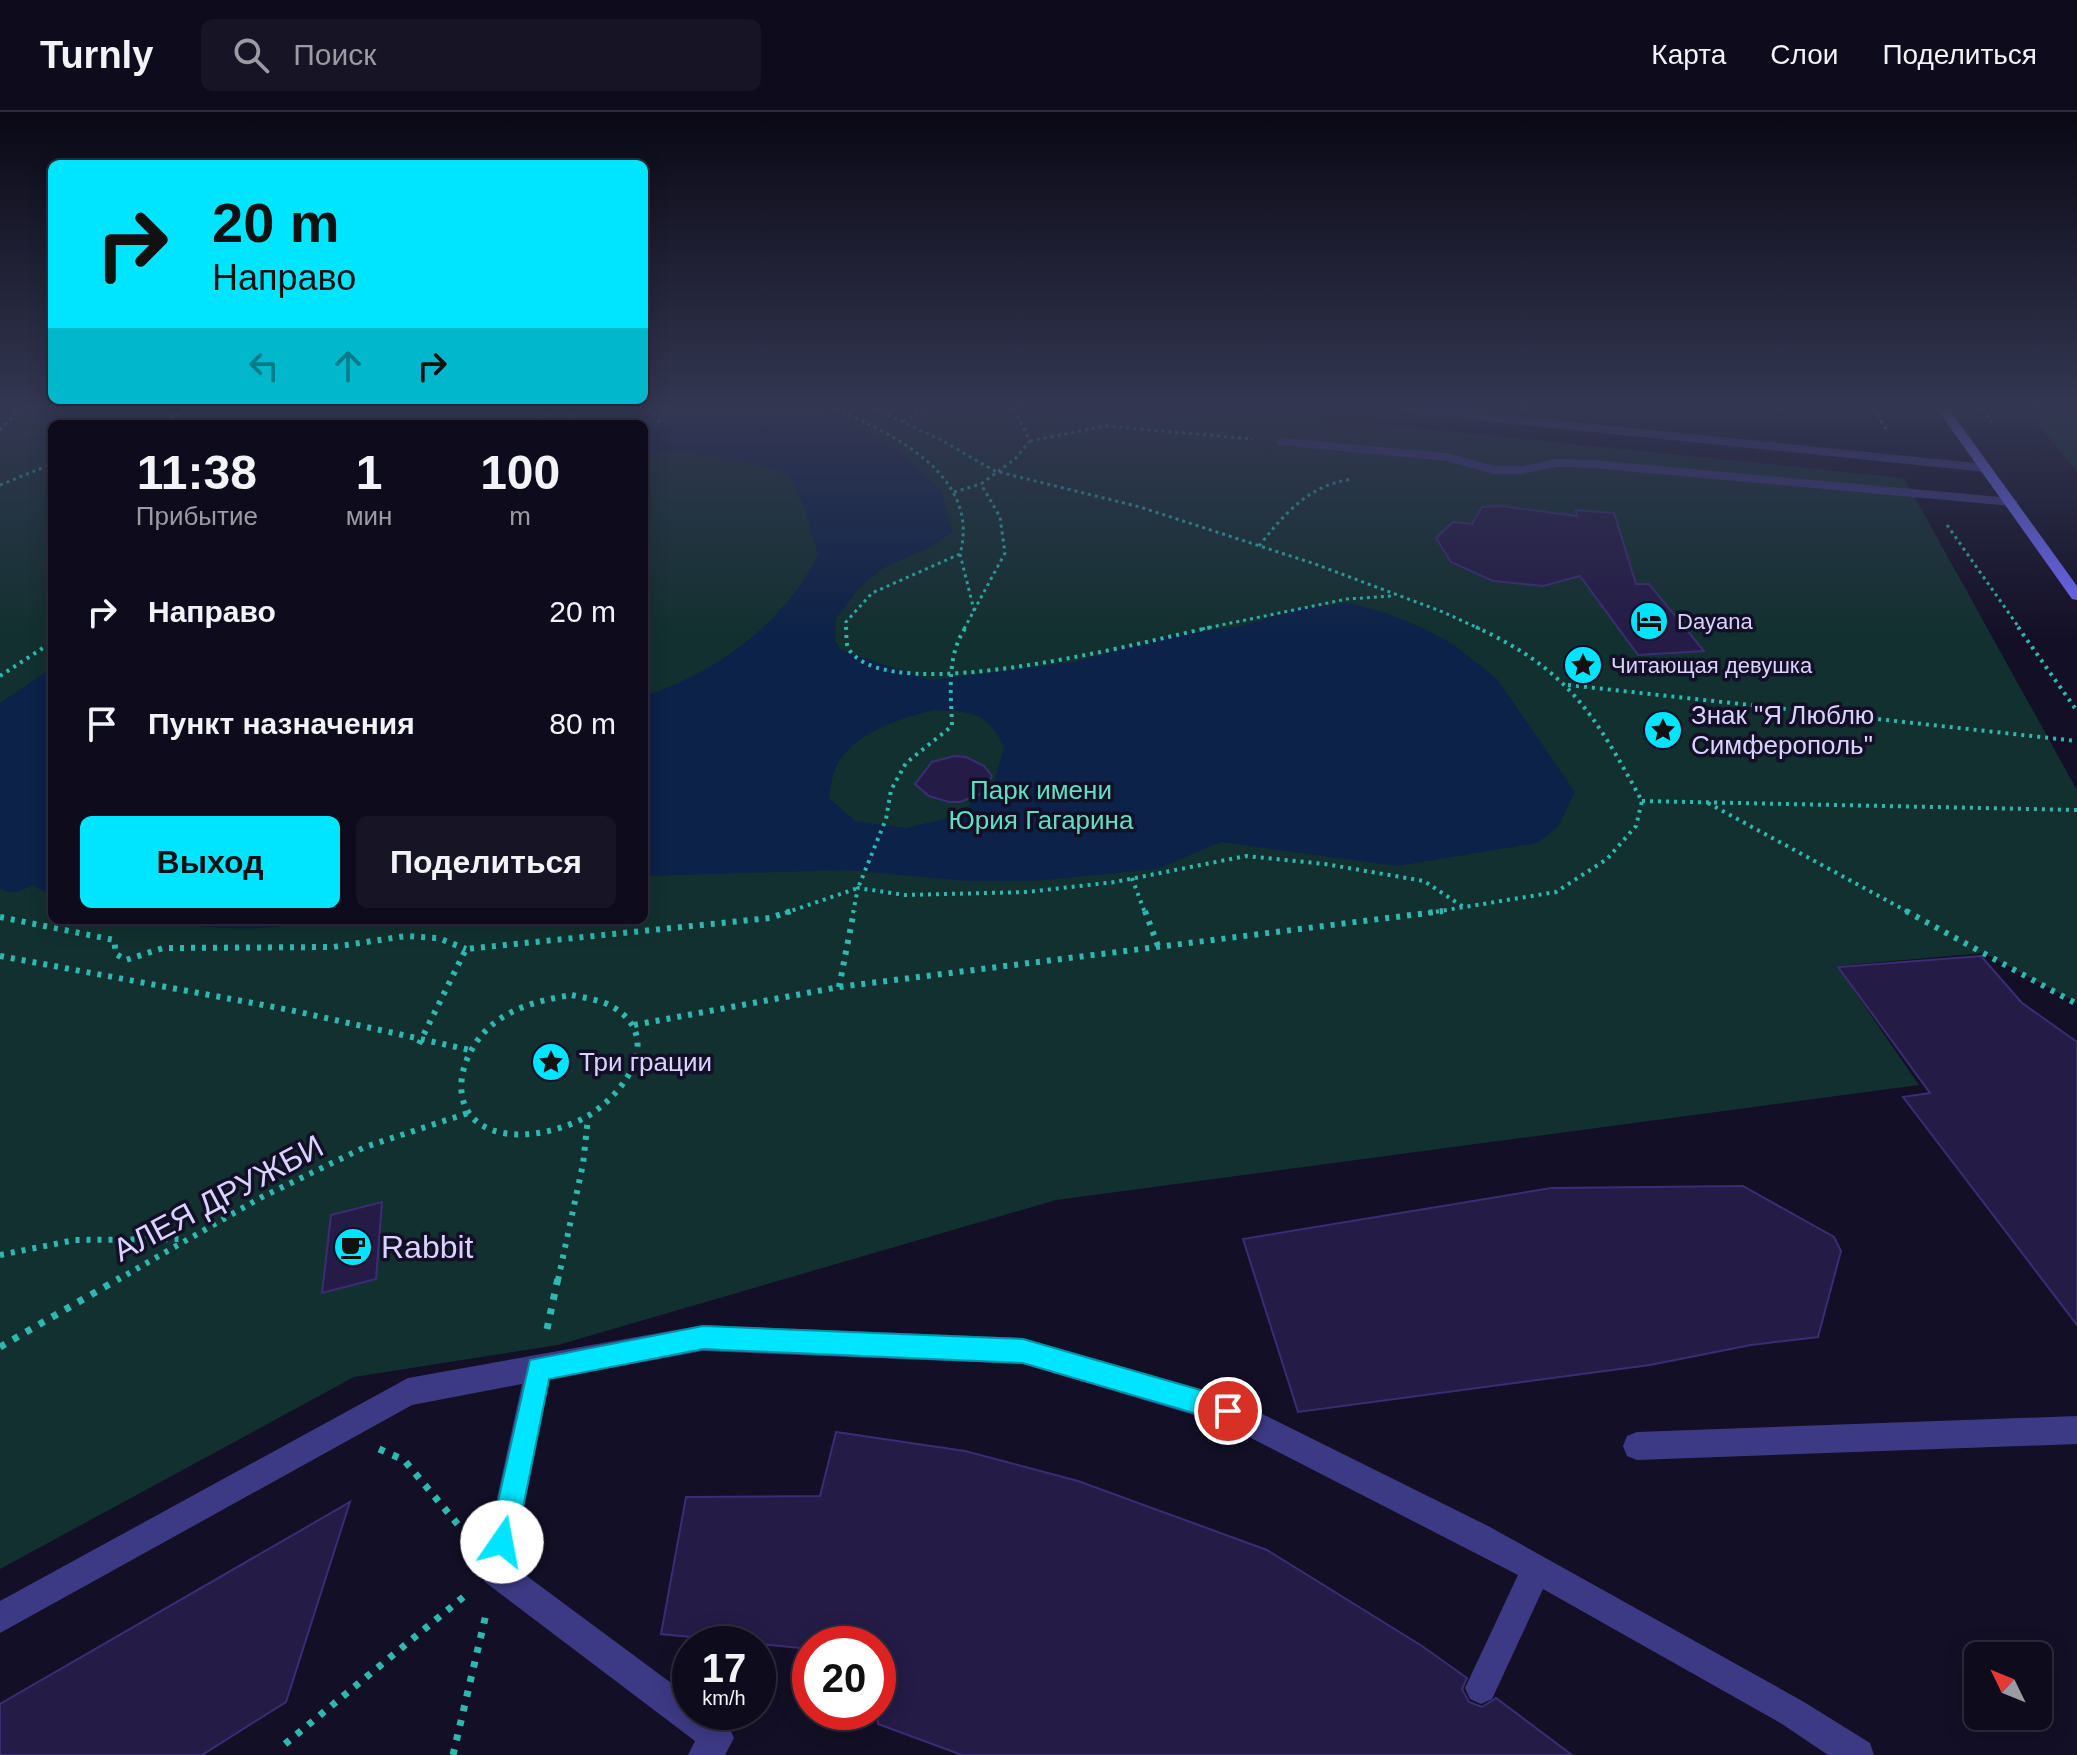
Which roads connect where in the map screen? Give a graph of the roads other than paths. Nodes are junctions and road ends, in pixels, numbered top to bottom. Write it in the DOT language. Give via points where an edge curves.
graph roads {
  1 [pos="1842,486"];
  2 [pos="1999,486"];
  3 [pos="2011,502"];
  4 [pos="2077,596"];
  5 [pos="539,1369"];
  6 [pos="2077,1430"];
  7 [pos="1637,1446"];
  8 [pos="1537,1569"];
  9 [pos="0,1618"];
  10 [pos="1481,1688"];
  11 [pos="704,1755"];
  12 [pos="1858,1755"];
  1 -- 3 [label="lane"];
  2 -- 3 [label="main road"];
  3 -- 4 [label="main road"];
  5 -- 8 [label="lane" via="703,1338 1023,1351 1228,1411"];
  5 -- 9 [label="lane" via="408,1392"];
  5 -- 11 [label="lane" via="496,1571 718,1738"];
  6 -- 7 [label="lane"];
  8 -- 10 [label="lane"];
  8 -- 12 [label="lane"];
}
